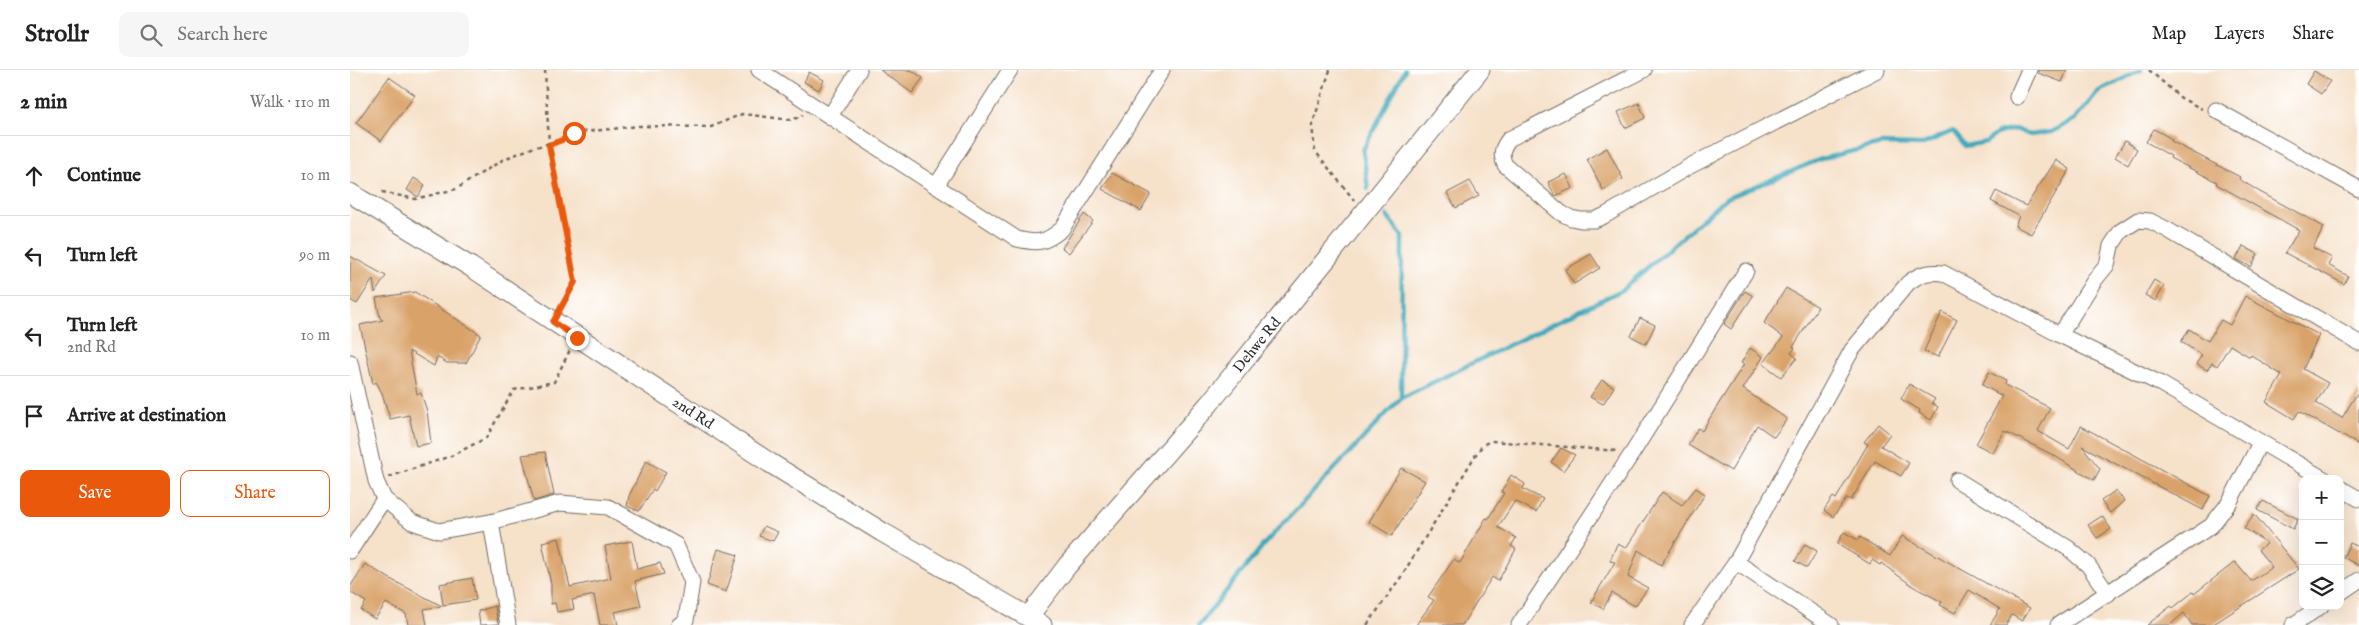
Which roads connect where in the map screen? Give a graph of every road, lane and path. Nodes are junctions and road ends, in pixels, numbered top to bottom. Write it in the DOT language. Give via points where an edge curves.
graph roads {
  1 [pos="545,70"];
  2 [pos="759,70"];
  3 [pos="859,70"];
  4 [pos="1010,70"];
  5 [pos="1162,70"];
  6 [pos="1330,70"];
  7 [pos="1480,70"];
  8 [pos="1644,70"];
  9 [pos="1877,70"];
  10 [pos="2029,70"];
  11 [pos="2149,70"];
  12 [pos="2017,97"];
  13 [pos="812,105"];
  14 [pos="2216,110"];
  15 [pos="830,116"];
  16 [pos="549,145"];
  17 [pos="936,186"];
  18 [pos="2359,189"];
  19 [pos="376,191"];
  20 [pos="350,193"];
  21 [pos="1364,213"];
  22 [pos="1746,271"];
  23 [pos="553,322"];
  24 [pos="2060,335"];
  25 [pos="577,338"];
  26 [pos="2359,343"];
  27 [pos="350,362"];
  28 [pos="2260,443"];
  29 [pos="1633,452"];
  30 [pos="2317,475"];
  31 [pos="1958,480"];
  32 [pos="376,481"];
  33 [pos="2344,490"];
  34 [pos="384,499"];
  35 [pos="2359,499"];
  36 [pos="491,522"];
  37 [pos="350,552"];
  38 [pos="1736,562"];
  39 [pos="2359,580"];
  40 [pos="2344,590"];
  41 [pos="2108,594"];
  42 [pos="2315,610"];
  43 [pos="1035,620"];
  44 [pos="508,625"];
  45 [pos="679,625"];
  46 [pos="1367,625"];
  47 [pos="1519,625"];
  48 [pos="1692,625"];
  49 [pos="1831,625"];
  50 [pos="2058,625"];
  51 [pos="2293,625"];
  1 -- 16 [label="path"];
  2 -- 13 [label="street"];
  3 -- 15 [label="street"];
  4 -- 17 [label="street"];
  5 -- 17 [label="street" via="1062,229 1050,240 1033,243 1017,238"];
  6 -- 21 [label="path" via="1312,126 1315,151"];
  7 -- 21 [label="street, Dehwe Rd"];
  8 -- 9 [label="street" via="1509,139 1503,147 1505,165 1561,213 1570,218 1594,220 1690,166"];
  10 -- 12 [label="street"];
  11 -- 14 [label="path" via="2181,98 2203,110"];
  13 -- 15 [label="street"];
  13 -- 16 [label="path" via="801,118 792,120 742,114 711,127 640,126 574,133"];
  14 -- 18 [label="street"];
  15 -- 17 [label="street"];
  16 -- 19 [label="path" via="504,159 456,189 415,199"];
  16 -- 23 [label="path" via="575,282"];
  20 -- 23 [label="street, 2nd Rd"];
  21 -- 43 [label="street, Dehwe Rd" via="1209,404 1067,566"];
  22 -- 29 [label="street"];
  23 -- 25 [label="street, 2nd Rd"];
  24 -- 26 [label="street" via="2107,265 2115,239 2129,224 2138,220 2150,221 2166,229"];
  24 -- 28 [label="street" via="2161,384"];
  24 -- 38 [label="street" via="1943,273 1919,275 1852,350"];
  25 -- 32 [label="path" via="554,382 514,390 486,438 451,456"];
  25 -- 43 [label="street, 2nd Rd" via="866,522"];
  27 -- 32 [label="street"];
  28 -- 30 [label="street"];
  28 -- 41 [label="street" via="2229,503 2211,526"];
  29 -- 46 [label="path" via="1491,441 1484,444 1468,464 1401,576"];
  29 -- 47 [label="street"];
  31 -- 41 [label="street" via="2068,548 2088,566"];
  32 -- 34 [label="street"];
  33 -- 35 [label="street"];
  34 -- 36 [label="street" via="412,522 439,531"];
  34 -- 37 [label="street"];
  36 -- 44 [label="street"];
  36 -- 45 [label="street" via="560,503 608,507 676,545 692,582 686,620"];
  38 -- 48 [label="street"];
  38 -- 49 [label="street"];
  39 -- 40 [label="street"];
  41 -- 50 [label="street"];
  42 -- 51 [label="street"];
}
